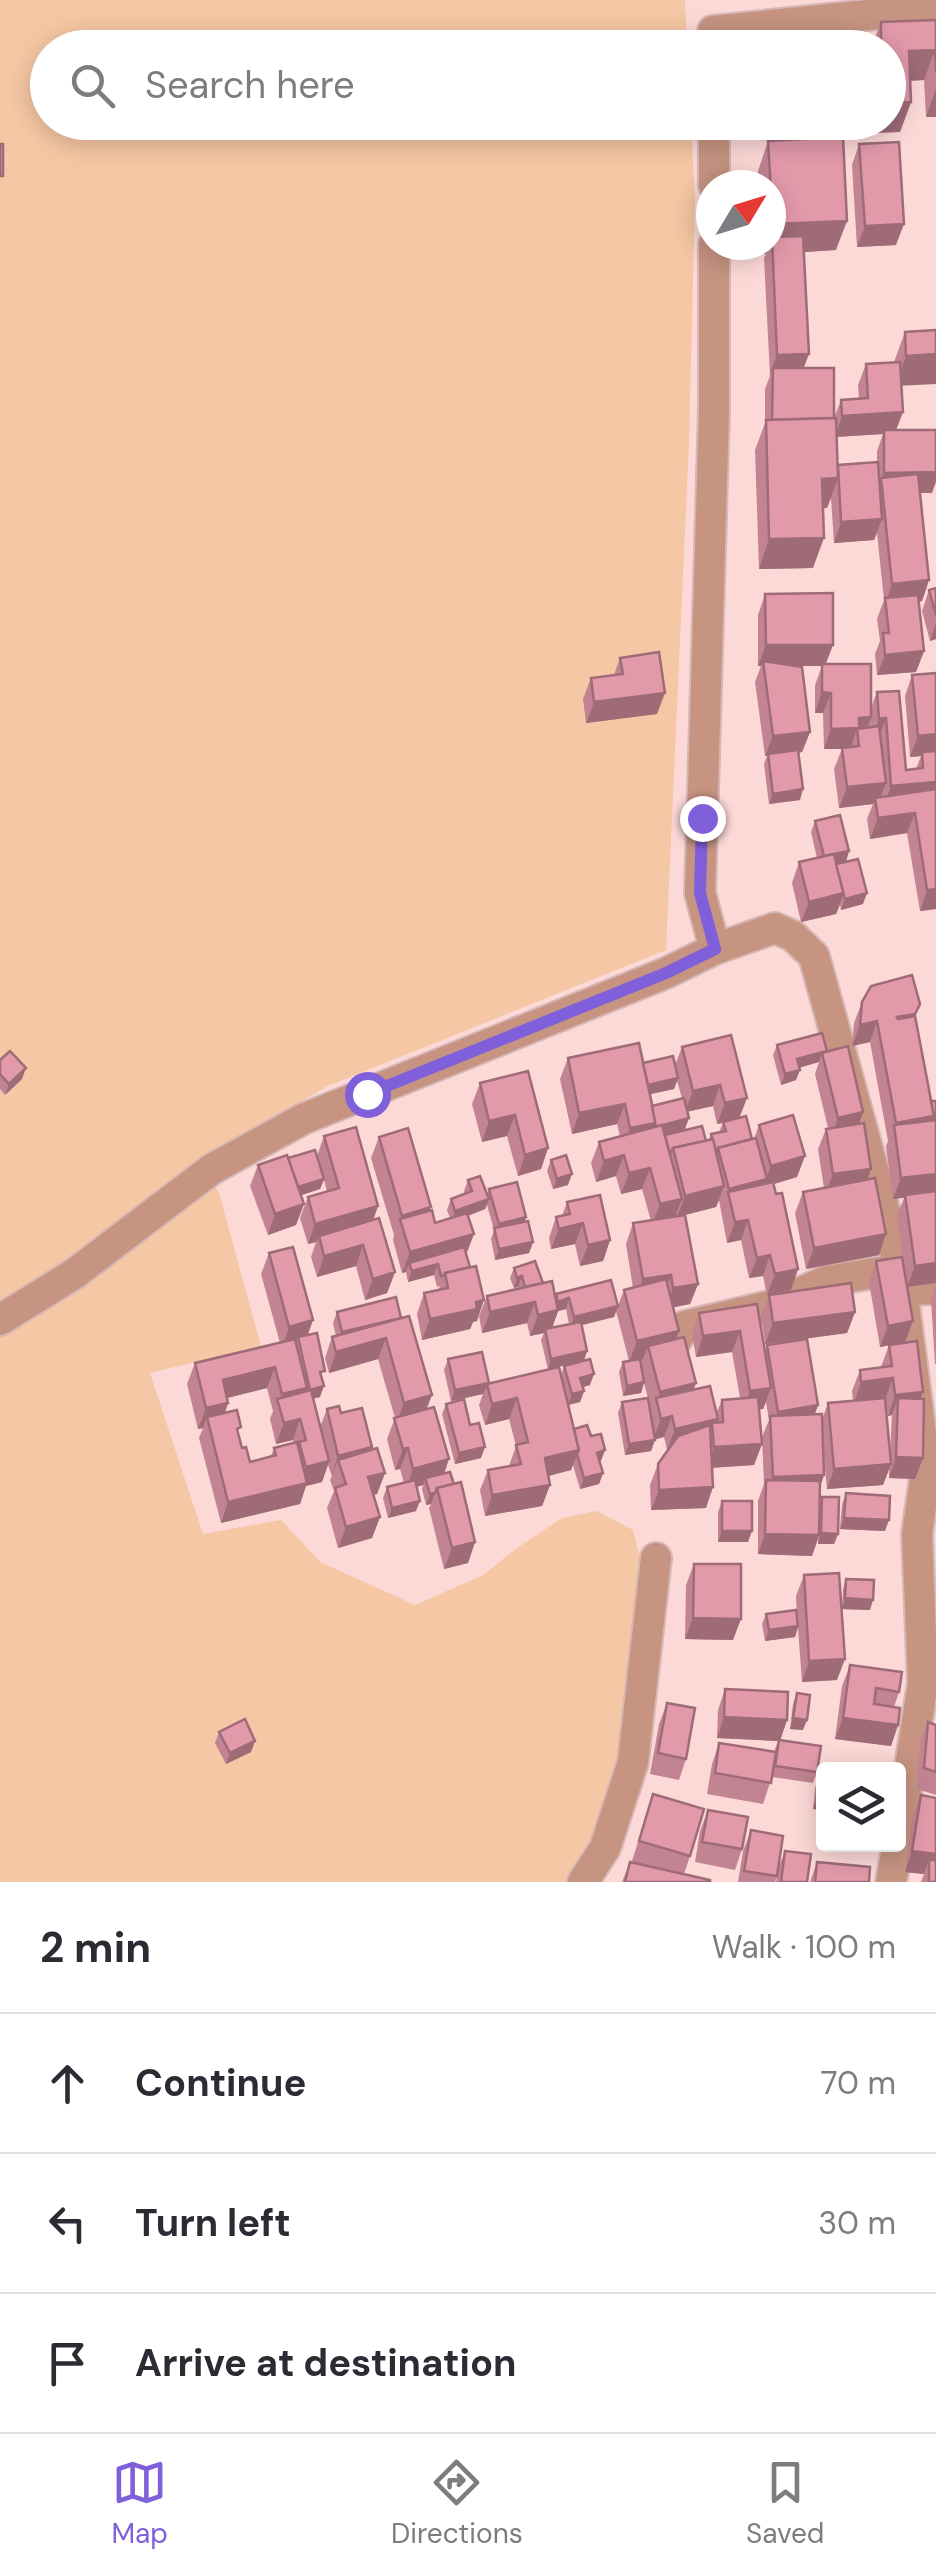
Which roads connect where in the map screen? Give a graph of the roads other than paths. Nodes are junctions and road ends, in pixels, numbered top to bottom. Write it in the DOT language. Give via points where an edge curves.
graph roads {
  1 [pos="712,0"];
  2 [pos="936,8"];
  3 [pos="714,30"];
  4 [pos="778,30"];
  5 [pos="714,140"];
  6 [pos="714,170"];
  7 [pos="714,260"];
  8 [pos="715,949"];
  9 [pos="899,1269"];
  10 [pos="936,1289"];
  11 [pos="0,1320"];
  12 [pos="675,1342"];
  13 [pos="656,1558"];
  14 [pos="906,1793"];
  15 [pos="897,1852"];
  16 [pos="583,1882"];
  17 [pos="891,1882"];
  1 -- 3 [label="street"];
  2 -- 4 [label="street"];
  5 -- 6 [label="street"];
  7 -- 8 [label="street" via="700,893"];
  8 -- 9 [label="street" via="775,928 814,956"];
  8 -- 11 [label="street" via="303,1119 212,1169 74,1274"];
  9 -- 10 [label="street" via="904,1290"];
  9 -- 12 [label="street" via="826,1280 772,1305 685,1326"];
  9 -- 14 [label="street" via="926,1472 916,1534 923,1684"];
  13 -- 16 [label="street" via="634,1762 606,1848"];
  15 -- 17 [label="street"];
}
